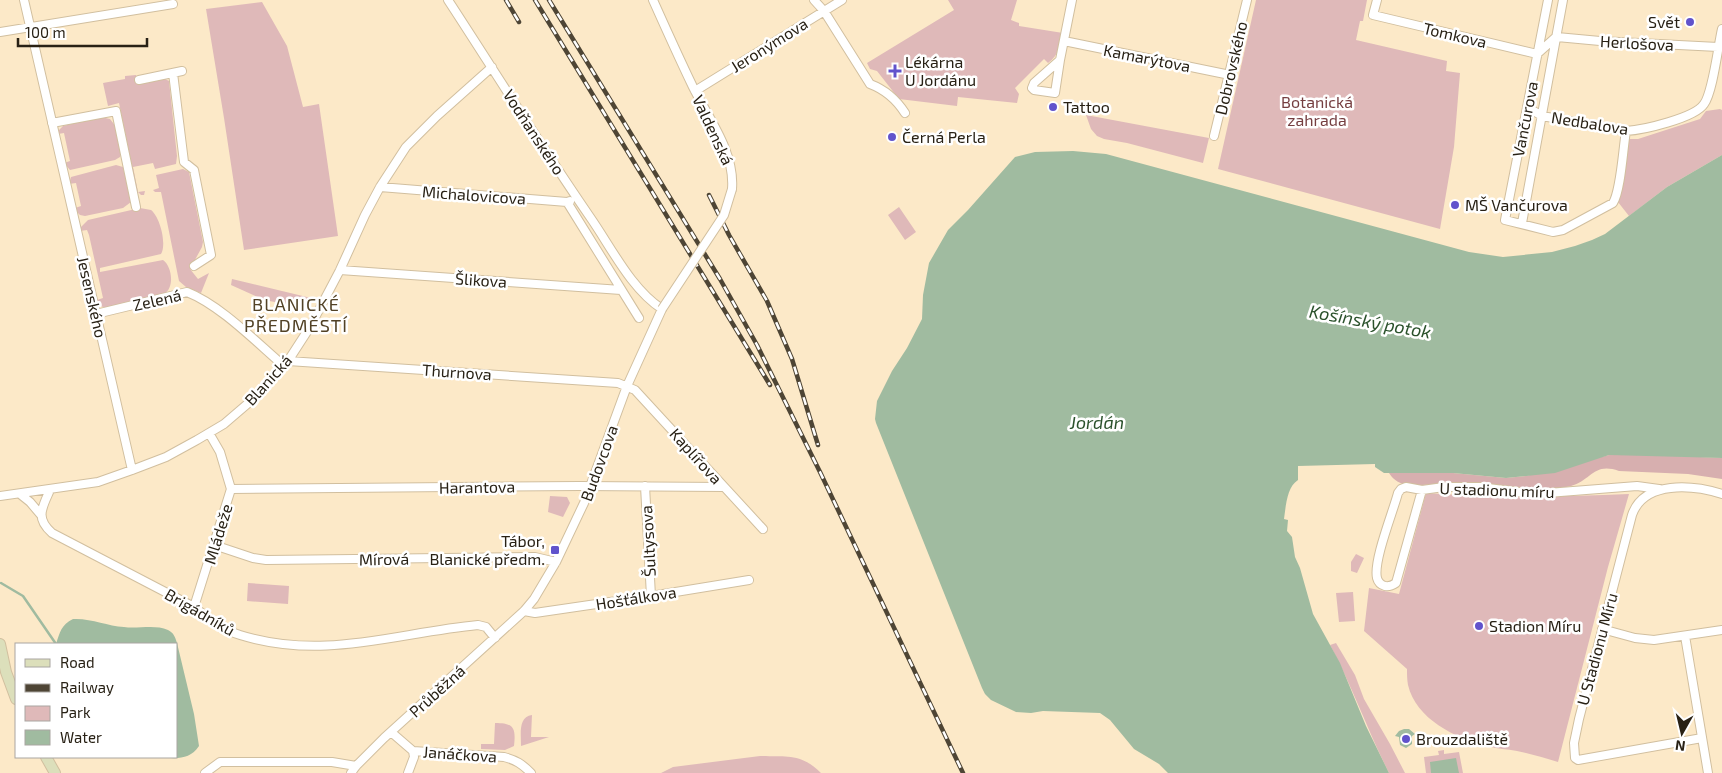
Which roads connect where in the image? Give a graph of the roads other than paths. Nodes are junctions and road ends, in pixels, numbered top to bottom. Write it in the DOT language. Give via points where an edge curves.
graph roads {
  1 [pos="24,0"];
  2 [pos="448,0"];
  3 [pos="653,0"];
  4 [pos="814,0"];
  5 [pos="842,0"];
  6 [pos="1072,0"];
  7 [pos="1247,0"];
  8 [pos="1377,0"];
  9 [pos="1548,0"];
  10 [pos="1564,0"];
  11 [pos="174,4"];
  12 [pos="824,11"];
  13 [pos="30,27"];
  14 [pos="1722,29"];
  15 [pos="0,32"];
  16 [pos="1557,37"];
  17 [pos="1064,41"];
  18 [pos="1718,47"];
  19 [pos="1537,54"];
  20 [pos="1060,60"];
  21 [pos="492,67"];
  22 [pos="182,71"];
  23 [pos="173,73"];
  24 [pos="1230,75"];
  25 [pos="139,80"];
  26 [pos="695,91"];
  27 [pos="1527,107"];
  28 [pos="905,113"];
  29 [pos="1542,116"];
  30 [pos="52,123"];
  31 [pos="1626,131"];
  32 [pos="1214,136"];
  33 [pos="380,187"];
  34 [pos="576,198"];
  35 [pos="568,202"];
  36 [pos="136,207"];
  37 [pos="1522,224"];
  38 [pos="194,266"];
  39 [pos="340,270"];
  40 [pos="621,290"];
  41 [pos="662,309"];
  42 [pos="96,314"];
  43 [pos="639,318"];
  44 [pos="285,363"];
  45 [pos="627,386"];
  46 [pos="209,433"];
  47 [pos="132,470"];
  48 [pos="592,486"];
  49 [pos="645,486"];
  50 [pos="724,487"];
  51 [pos="231,489"];
  52 [pos="1661,489"];
  53 [pos="50,490"];
  54 [pos="1422,490"];
  55 [pos="20,494"];
  56 [pos="1722,494"];
  57 [pos="0,496"];
  58 [pos="41,515"];
  59 [pos="763,529"];
  60 [pos="214,546"];
  61 [pos="556,562"];
  62 [pos="749,580"];
  63 [pos="651,596"];
  64 [pos="194,608"];
  65 [pos="524,611"];
  66 [pos="1602,629"];
  67 [pos="1722,630"];
  68 [pos="1685,636"];
  69 [pos="495,638"];
  70 [pos="0,644"];
  71 [pos="15,696"];
  72 [pos="392,732"];
  73 [pos="1702,738"];
  74 [pos="413,751"];
  75 [pos="47,758"];
  76 [pos="353,769"];
  77 [pos="55,773"];
  78 [pos="205,773"];
  79 [pos="408,773"];
  80 [pos="531,773"];
  81 [pos="1708,773"];
  1 -- 13 [label="street, Jesenského"];
  2 -- 21 [label="street, Vodňanského"];
  3 -- 26 [label="street, Valdenská"];
  4 -- 12 [label="street"];
  5 -- 12 [label="street, Jeronýmova"];
  6 -- 17 [label="street"];
  7 -- 24 [label="street, Dobrovského"];
  8 -- 19 [label="street, Tomkova" via="1373,15"];
  9 -- 19 [label="street, Vančurova"];
  10 -- 16 [label="street, Vančurova"];
  11 -- 13 [label="street"];
  12 -- 26 [label="street, Jeronýmova"];
  12 -- 28 [label="street" via="870,84 891,96"];
  13 -- 15 [label="street"];
  13 -- 30 [label="street, Jesenského"];
  14 -- 18 [label="street, Nedbalova"];
  16 -- 18 [label="street, Herlošova"];
  16 -- 19 [label="street"];
  16 -- 29 [label="street, Vančurova"];
  17 -- 20 [label="street"];
  17 -- 24 [label="street, Kamarýtova"];
  18 -- 31 [label="street, Nedbalova" via="1710,90 1699,110 1655,126"];
  19 -- 27 [label="street, Vančurova"];
  20 -- 20 [label="street" via="1034,83 1034,90 1056,93"];
  21 -- 33 [label="street, Blanická" via="406,147"];
  21 -- 34 [label="street, Vodňanského"];
  22 -- 23 [label="street"];
  23 -- 25 [label="street"];
  23 -- 38 [label="street" via="184,162 194,170 212,255"];
  24 -- 32 [label="street, Dobrovského"];
  26 -- 41 [label="street, Valdenská, bridge" via="732,166 732,189 724,215"];
  27 -- 29 [label="street"];
  27 -- 37 [label="street, Vančurova" via="1505,220"];
  29 -- 31 [label="street, Nedbalova"];
  29 -- 37 [label="street, Vančurova"];
  30 -- 36 [label="street" via="116,111"];
  30 -- 42 [label="street, Jesenského"];
  31 -- 37 [label="street, Vančurova" via="1613,203 1563,230 1554,232"];
  33 -- 35 [label="street, Michalovicova"];
  33 -- 39 [label="street, Blanická"];
  34 -- 35 [label="street"];
  34 -- 41 [label="street, Vodňanského" via="639,289"];
  35 -- 40 [label="street"];
  39 -- 40 [label="street, Šlikova"];
  39 -- 44 [label="street, Blanická" via="310,327"];
  40 -- 43 [label="street"];
  41 -- 45 [label="street, Budovcova"];
  42 -- 44 [label="street, Zelená" via="186,292 200,297"];
  42 -- 47 [label="street, Jesenského"];
  44 -- 45 [label="street, Thurnova"];
  44 -- 46 [label="street, Blanická" via="252,400"];
  45 -- 48 [label="street, Budovcova"];
  45 -- 50 [label="street, Kaplířova" via="635,390"];
  46 -- 47 [label="street, Blanická" via="166,457"];
  46 -- 51 [label="street, Mládeže" via="220,452"];
  47 -- 53 [label="street, Blanická" via="98,482"];
  48 -- 49 [label="street, Harantova"];
  48 -- 51 [label="street, Harantova"];
  48 -- 61 [label="street, Budovcova"];
  49 -- 50 [label="street, Harantova"];
  49 -- 63 [label="street, Šultysova"];
  50 -- 59 [label="street, Kaplířova"];
  51 -- 60 [label="street, Mládeže"];
  52 -- 54 [label="street, U stadionu míru" via="1637,486 1535,494 1480,488"];
  52 -- 56 [label="street, U Stadionu Míru" via="1697,489"];
  52 -- 66 [label="street, U Stadionu Míru" via="1646,495 1634,510"];
  53 -- 55 [label="street, Blanická"];
  53 -- 58 [label="street"];
  54 -- 54 [label="street, U stadionu míru" via="1406,487 1398,493 1379,556 1379,584 1392,586 1396,583"];
  55 -- 57 [label="street, Blanická"];
  55 -- 58 [label="street, Brigádníků"];
  58 -- 64 [label="street, Brigádníků" via="46,528 58,536"];
  60 -- 61 [label="street, Mírová" via="266,560 535,557"];
  60 -- 64 [label="street, Mládeže"];
  61 -- 65 [label="street, Budovcova"];
  62 -- 63 [label="street, Hošťálkova"];
  63 -- 65 [label="street, Hošťálkova" via="535,613"];
  64 -- 69 [label="street, Brigádníků" via="238,635 276,643 352,645 478,625 486,627"];
  65 -- 69 [label="street, Průběžná"];
  66 -- 68 [label="street" via="1642,639"];
  66 -- 73 [label="street, U Stadionu Míru" via="1579,719 1574,743 1575,758"];
  67 -- 68 [label="street"];
  68 -- 73 [label="street"];
  69 -- 72 [label="street, Průběžná"];
  70 -- 71 [label="main road"];
  72 -- 74 [label="street"];
  72 -- 76 [label="street, Průběžná"];
  73 -- 81 [label="street"];
  74 -- 79 [label="street"];
  74 -- 80 [label="street, Janáčkova" via="504,757 521,763"];
  75 -- 77 [label="main road"];
  76 -- 78 [label="street" via="332,762 220,762"];
}
